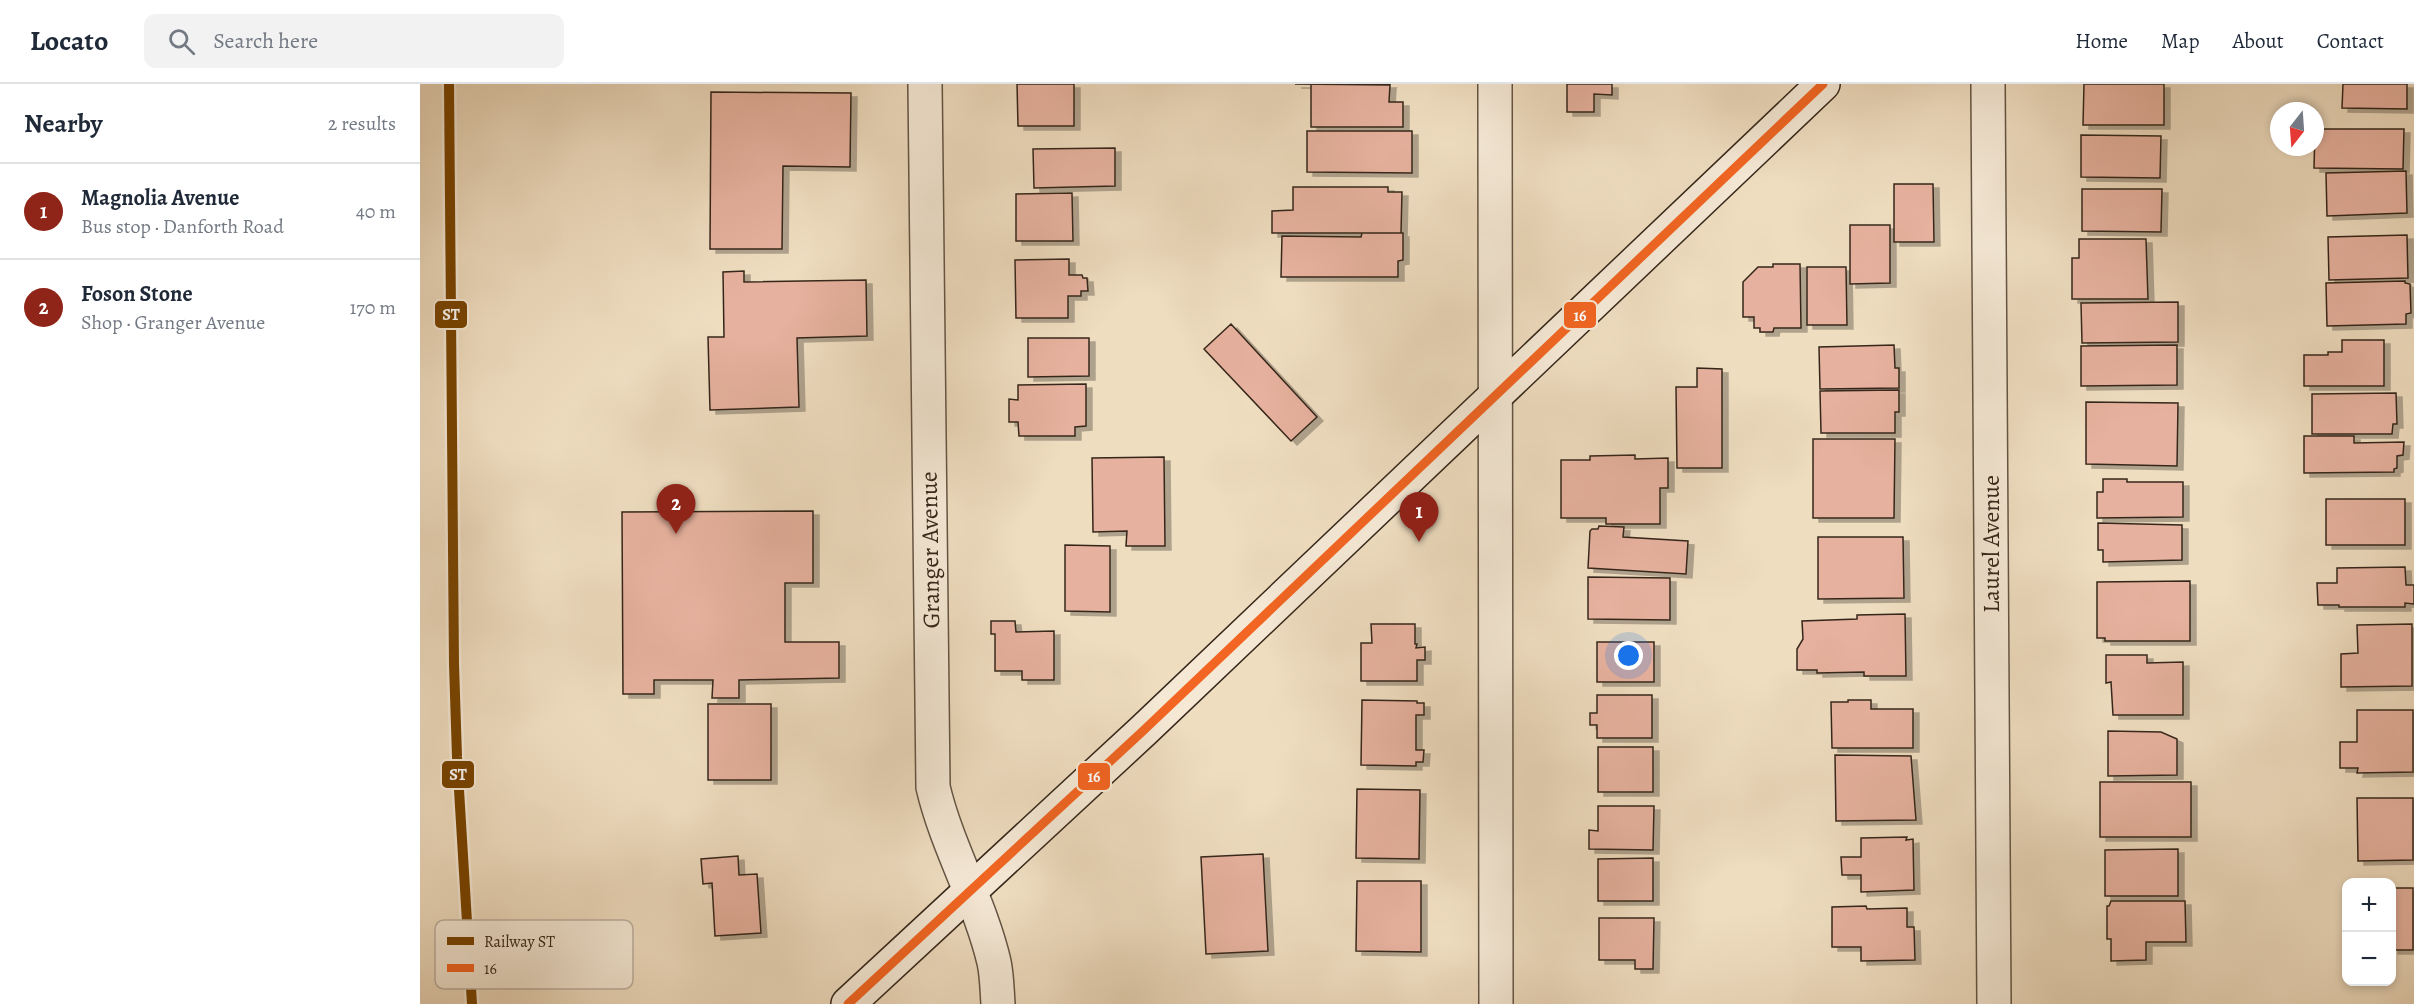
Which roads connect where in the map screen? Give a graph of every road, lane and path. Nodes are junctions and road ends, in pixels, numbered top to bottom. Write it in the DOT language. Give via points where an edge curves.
graph roads {
  1 [pos="925,84"];
  2 [pos="1495,84"];
  3 [pos="1824,84"];
  4 [pos="1988,84"];
  5 [pos="1495,397"];
  6 [pos="970,890"];
  7 [pos="848,1004"];
  8 [pos="998,1004"];
  9 [pos="1496,1004"];
  10 [pos="1994,1004"];
  1 -- 6 [label="street, Granger Avenue" via="933,787 940,819"];
  2 -- 5 [label="street"];
  3 -- 5 [label="street"];
  4 -- 10 [label="street, Laurel Avenue"];
  5 -- 6 [label="street"];
  5 -- 9 [label="street"];
  6 -- 7 [label="street"];
  6 -- 8 [label="street, Granger Avenue" via="994,963"];
}
